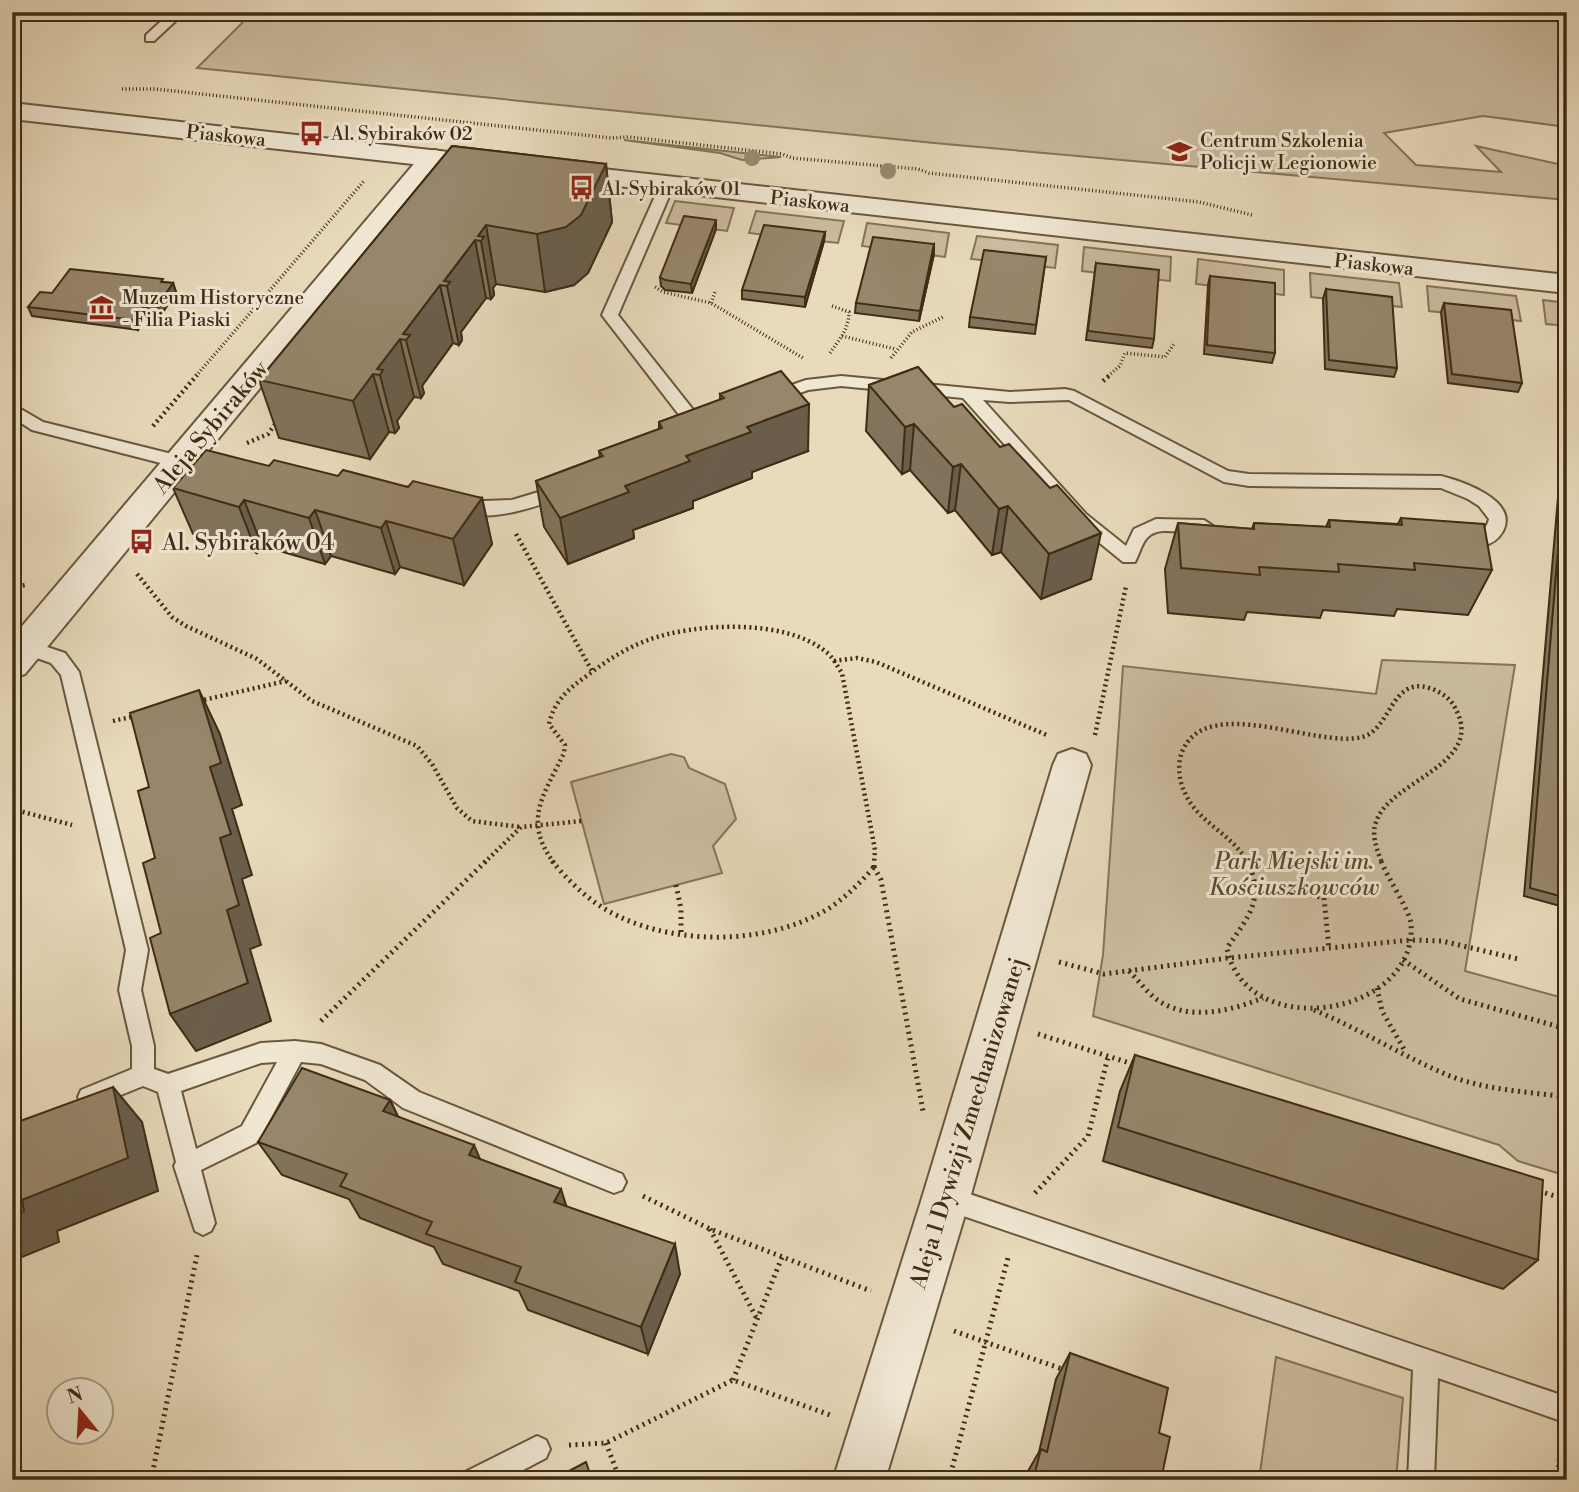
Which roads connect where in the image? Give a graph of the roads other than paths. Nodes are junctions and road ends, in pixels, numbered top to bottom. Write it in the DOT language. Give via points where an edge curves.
graph roads {
  1 [pos="179,12"];
  2 [pos="150,38"];
  3 [pos="12,111"];
  4 [pos="435,158"];
  5 [pos="667,185"];
  6 [pos="1567,284"];
  7 [pos="968,393"];
  8 [pos="758,403"];
  9 [pos="12,409"];
  10 [pos="677,436"];
  11 [pos="195,465"];
  12 [pos="575,486"];
  13 [pos="446,507"];
  14 [pos="1227,527"];
  15 [pos="1450,544"];
  16 [pos="19,655"];
  17 [pos="1080,758"];
  18 [pos="295,1051"];
  19 [pos="143,1075"];
  20 [pos="168,1085"];
  21 [pos="72,1104"];
  22 [pos="186,1166"];
  23 [pos="614,1182"];
  24 [pos="946,1198"];
  25 [pos="202,1223"];
  26 [pos="1426,1362"];
  27 [pos="1567,1410"];
  28 [pos="537,1450"];
  29 [pos="1421,1478"];
  30 [pos="476,1480"];
  31 [pos="859,1480"];
  1 -- 2 [label="lane"];
  3 -- 4 [label="street, Piaskowa"];
  4 -- 5 [label="street, Piaskowa"];
  4 -- 11 [label="street, Aleja Sybiraków"];
  5 -- 6 [label="street, Piaskowa"];
  5 -- 10 [label="lane" via="610,315 703,423"];
  7 -- 8 [label="lane" via="841,381 806,385"];
  7 -- 14 [label="lane" via="1080,518 1129,558 1140,533 1156,525"];
  7 -- 15 [label="lane" via="1074,396 1208,470 1238,480 1452,484 1471,490 1493,512 1495,528 1486,539"];
  9 -- 11 [label="lane" via="38,426"];
  11 -- 16 [label="street, Aleja Sybiraków"];
  12 -- 13 [label="lane" via="503,509"];
  16 -- 19 [label="lane" via="58,659 70,672 138,950 130,990 143,1045"];
  17 -- 24 [label="street, Aleja 1 Dywizji Zmechanizowanej"];
  18 -- 20 [label="lane" via="261,1053"];
  18 -- 22 [label="lane" via="250,1134"];
  18 -- 23 [label="lane" via="321,1054 372,1072 411,1100"];
  19 -- 20 [label="lane"];
  19 -- 21 [label="lane"];
  20 -- 22 [label="lane"];
  22 -- 25 [label="lane"];
  24 -- 26 [label="lane"];
  24 -- 31 [label="street, Aleja 1 Dywizji Zmechanizowanej"];
  26 -- 27 [label="lane"];
  26 -- 29 [label="lane"];
  28 -- 30 [label="lane"];
}
